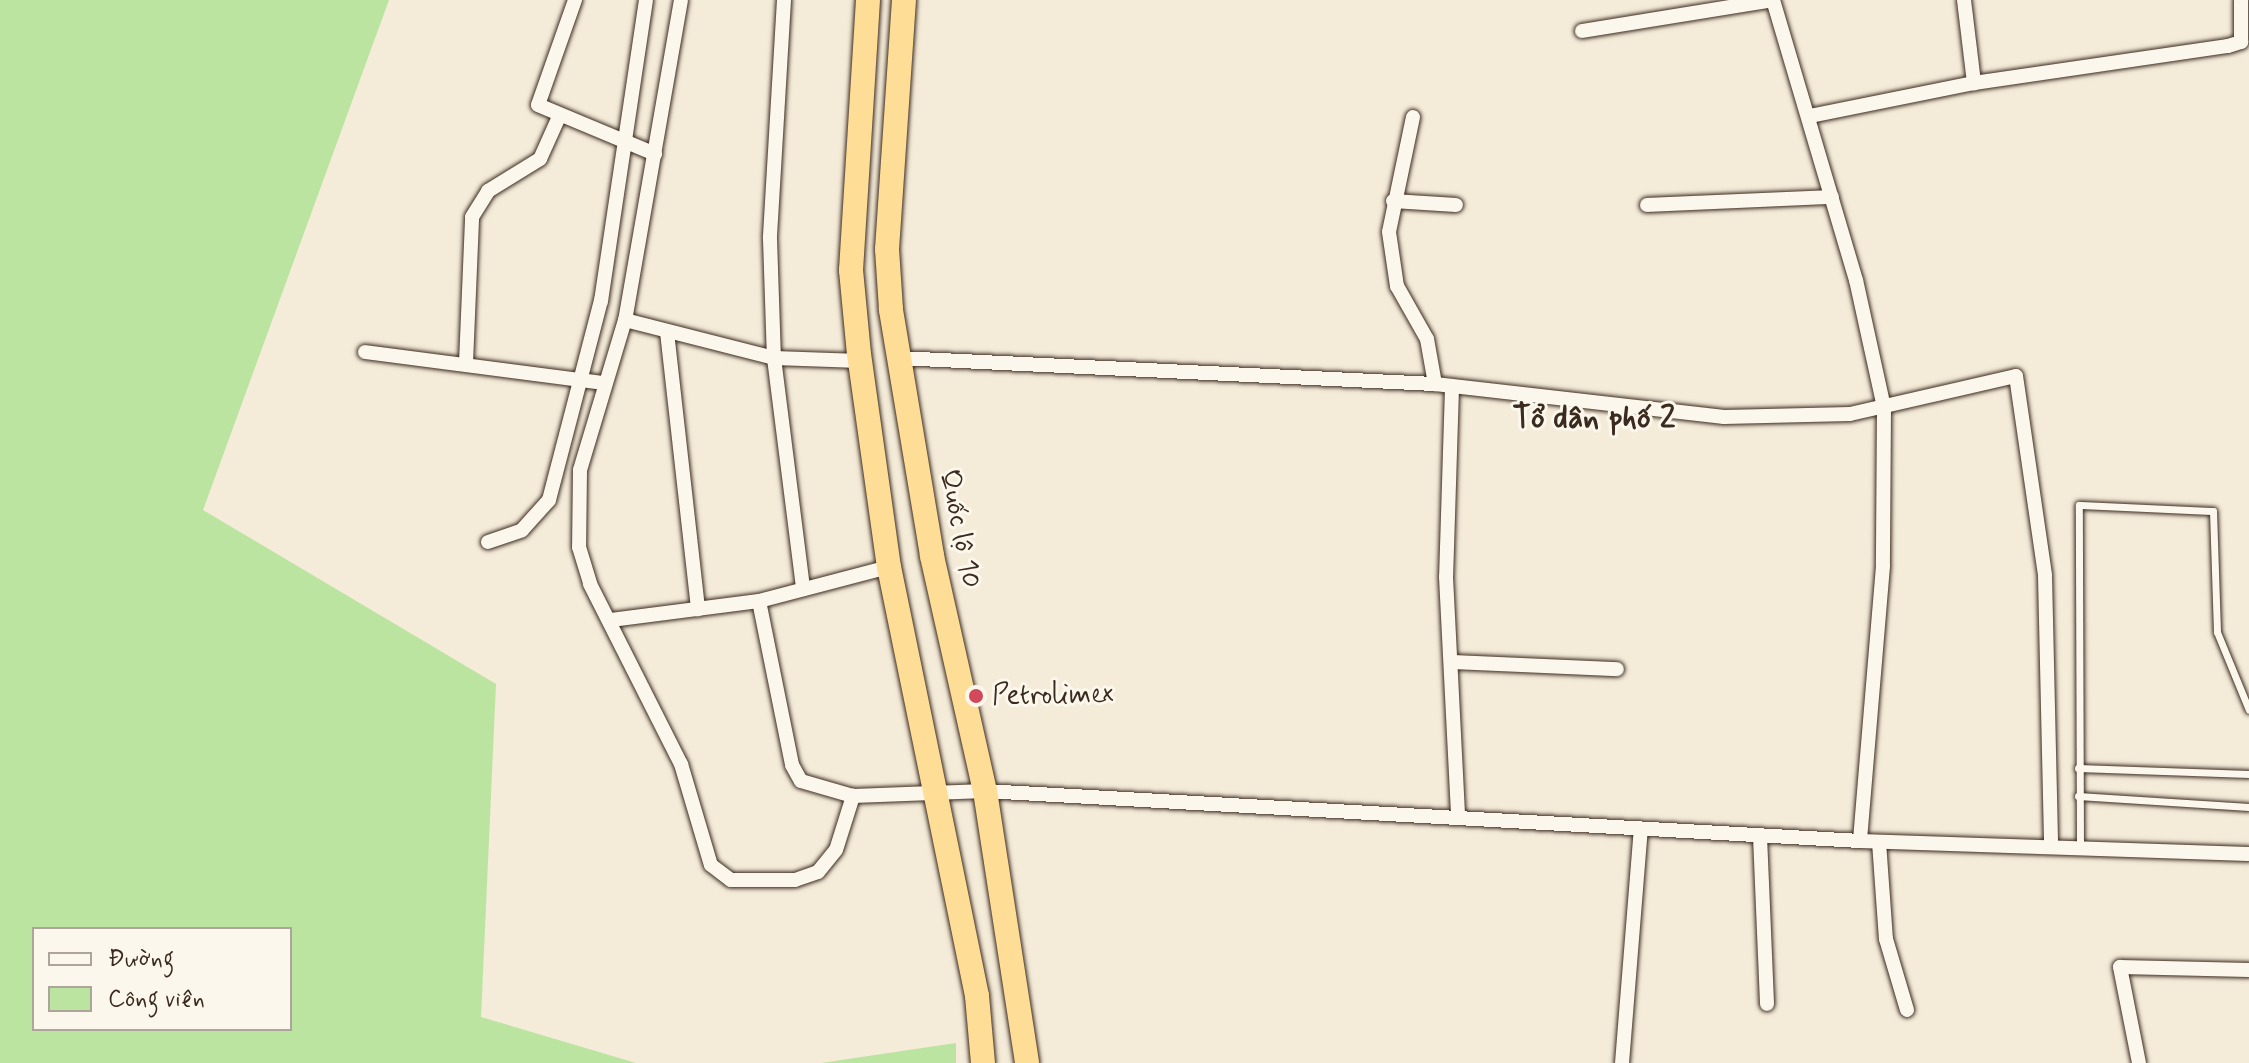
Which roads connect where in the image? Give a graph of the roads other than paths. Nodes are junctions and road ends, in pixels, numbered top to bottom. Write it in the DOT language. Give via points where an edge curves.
graph roads {
  1 [pos="575,0"];
  2 [pos="646,0"];
  3 [pos="681,0"];
  4 [pos="784,0"];
  5 [pos="868,0"];
  6 [pos="904,0"];
  7 [pos="1773,0"];
  8 [pos="1964,0"];
  9 [pos="2241,0"];
  10 [pos="1582,31"];
  11 [pos="1974,83"];
  12 [pos="1810,116"];
  13 [pos="1413,117"];
  14 [pos="558,119"];
  15 [pos="627,146"];
  16 [pos="650,153"];
  17 [pos="1832,197"];
  18 [pos="1393,201"];
  19 [pos="1456,205"];
  20 [pos="1647,205"];
  21 [pos="622,257"];
  22 [pos="625,320"];
  23 [pos="667,332"];
  24 [pos="365,352"];
  25 [pos="774,358"];
  26 [pos="899,358"];
  27 [pos="860,361"];
  28 [pos="466,363"];
  29 [pos="581,381"];
  30 [pos="603,383"];
  31 [pos="1435,384"];
  32 [pos="1452,388"];
  33 [pos="1884,407"];
  34 [pos="488,542"];
  35 [pos="889,567"];
  36 [pos="803,589"];
  37 [pos="759,601"];
  38 [pos="698,609"];
  39 [pos="611,620"];
  40 [pos="1454,662"];
  41 [pos="1617,669"];
  42 [pos="2249,710"];
  43 [pos="2078,768"];
  44 [pos="2249,774"];
  45 [pos="985,791"];
  46 [pos="938,793"];
  47 [pos="853,796"];
  48 [pos="2078,796"];
  49 [pos="2249,807"];
  50 [pos="1458,817"];
  51 [pos="1641,829"];
  52 [pos="1760,836"];
  53 [pos="1860,841"];
  54 [pos="1879,842"];
  55 [pos="2080,844"];
  56 [pos="2051,846"];
  57 [pos="2249,854"];
  58 [pos="2249,970"];
  59 [pos="1767,1004"];
  60 [pos="1907,1010"];
  61 [pos="983,1063"];
  62 [pos="1027,1063"];
  63 [pos="1622,1063"];
  64 [pos="2139,1063"];
  1 -- 14 [label="street" via="538,95 544,114"];
  2 -- 15 [label="street"];
  3 -- 16 [label="street"];
  4 -- 25 [label="street" via="770,239"];
  5 -- 27 [label="highway" via="851,270"];
  6 -- 26 [label="highway, Quốc lộ 10" via="887,249"];
  7 -- 10 [label="street"];
  7 -- 12 [label="street"];
  8 -- 11 [label="street"];
  9 -- 11 [label="street" via="2241,42"];
  11 -- 12 [label="street"];
  12 -- 17 [label="street"];
  13 -- 18 [label="street"];
  14 -- 15 [label="street"];
  14 -- 28 [label="street" via="540,159 488,191 472,217"];
  15 -- 16 [label="street"];
  15 -- 21 [label="street"];
  16 -- 21 [label="street"];
  17 -- 20 [label="street"];
  17 -- 33 [label="street"];
  18 -- 19 [label="street"];
  18 -- 31 [label="street" via="1397,286 1427,339"];
  21 -- 22 [label="street"];
  21 -- 29 [label="street"];
  22 -- 23 [label="street"];
  22 -- 30 [label="street"];
  23 -- 25 [label="street"];
  23 -- 38 [label="street"];
  24 -- 28 [label="street"];
  25 -- 27 [label="street"];
  25 -- 36 [label="street"];
  26 -- 31 [label="street"];
  26 -- 45 [label="highway, Quốc lộ 10" via="932,556"];
  27 -- 35 [label="highway"];
  28 -- 29 [label="street"];
  29 -- 30 [label="street"];
  29 -- 34 [label="street" via="549,500 522,530"];
  30 -- 39 [label="street" via="577,505 590,584"];
  31 -- 32 [label="street"];
  32 -- 33 [label="street" via="1724,417"];
  32 -- 40 [label="street" via="1445,516"];
  33 -- 53 [label="street" via="1883,566"];
  33 -- 56 [label="street" via="1971,381 2009,374 2018,381 2045,576"];
  35 -- 36 [label="street"];
  35 -- 46 [label="highway"];
  36 -- 37 [label="street"];
  37 -- 38 [label="street"];
  37 -- 47 [label="street" via="792,765 801,781"];
  38 -- 39 [label="street"];
  39 -- 47 [label="street" via="681,764 711,865 731,880 795,880 818,872 836,850"];
  40 -- 41 [label="street"];
  40 -- 50 [label="street"];
  42 -- 43 [label="lane" via="2217,632 2213,511 2085,502 2077,512"];
  43 -- 44 [label="lane"];
  43 -- 48 [label="lane"];
  45 -- 46 [label="street"];
  45 -- 50 [label="street"];
  45 -- 62 [label="highway, Quốc lộ 10"];
  46 -- 47 [label="street"];
  46 -- 61 [label="highway"];
  48 -- 49 [label="lane"];
  48 -- 55 [label="lane"];
  50 -- 51 [label="street"];
  51 -- 52 [label="street"];
  51 -- 63 [label="street"];
  52 -- 53 [label="street"];
  52 -- 59 [label="street"];
  53 -- 54 [label="street"];
  54 -- 56 [label="street"];
  54 -- 60 [label="street" via="1886,939"];
  55 -- 56 [label="street"];
  55 -- 57 [label="street"];
  58 -- 64 [label="street" via="2120,967"];
}
